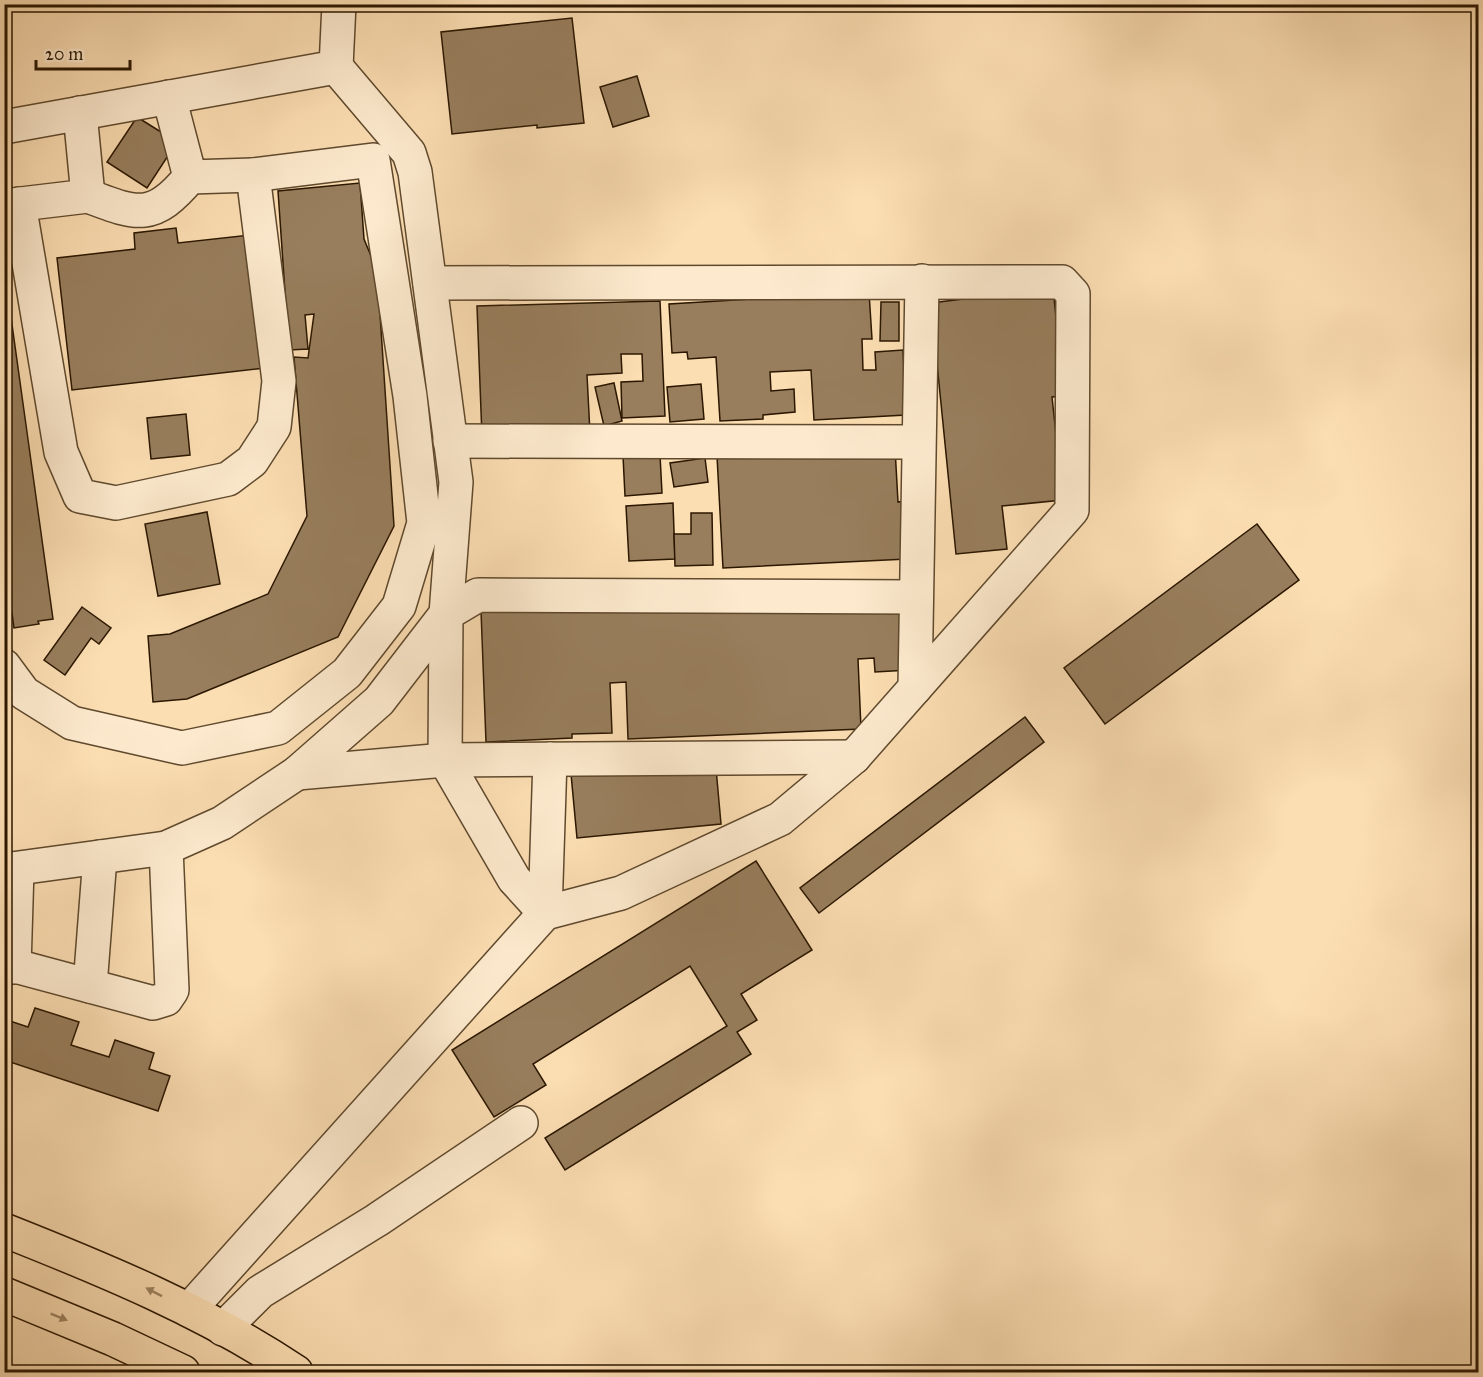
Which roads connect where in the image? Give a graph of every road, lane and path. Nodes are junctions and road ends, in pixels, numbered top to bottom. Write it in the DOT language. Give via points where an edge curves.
graph roads {
  1 [pos="339,4"];
  2 [pos="336,67"];
  3 [pos="169,97"];
  4 [pos="80,113"];
  5 [pos="4,127"];
  6 [pos="253,175"];
  7 [pos="190,177"];
  8 [pos="88,196"];
  9 [pos="12,205"];
  10 [pos="922,281"];
  11 [pos="430,283"];
  12 [pos="450,441"];
  13 [pos="918,442"];
  14 [pos="915,597"];
  15 [pos="446,614"];
  16 [pos="4,666"];
  17 [pos="915,687"];
  18 [pos="854,757"];
  19 [pos="550,759"];
  20 [pos="445,760"];
  21 [pos="297,773"];
  22 [pos="166,848"];
  23 [pos="100,857"];
  24 [pos="11,869"];
  25 [pos="545,913"];
  26 [pos="9,965"];
  27 [pos="90,986"];
  28 [pos="521,1123"];
  29 [pos="4,1230"];
  30 [pos="231,1264"];
  31 [pos="260,1292"];
  32 [pos="4,1294"];
  33 [pos="189,1310"];
  34 [pos="223,1329"];
  35 [pos="183,1372"];
  36 [pos="296,1372"];
  1 -- 2 [label="street"];
  2 -- 3 [label="street"];
  2 -- 11 [label="street" via="409,153"];
  3 -- 4 [label="street"];
  3 -- 7 [label="street"];
  4 -- 5 [label="street"];
  4 -- 8 [label="street"];
  6 -- 7 [label="street"];
  6 -- 9 [label="street" via="279,381 274,427 252,461 228,478 116,502 80,496 61,452"];
  6 -- 16 [label="street" via="373,160 410,396 424,523 399,606 347,673 278,728 182,748 72,723 24,693"];
  7 -- 8 [label="street" via="171,200 146,210 130,212"];
  8 -- 9 [label="street"];
  10 -- 11 [label="street"];
  10 -- 13 [label="street"];
  10 -- 17 [label="street" via="1062,282 1069,287 1073,294 1072,510"];
  11 -- 12 [label="street"];
  12 -- 13 [label="street"];
  12 -- 15 [label="street" via="456,482"];
  13 -- 14 [label="street"];
  14 -- 15 [label="street" via="478,595"];
  14 -- 17 [label="street"];
  15 -- 20 [label="street"];
  15 -- 21 [label="street" via="379,701"];
  17 -- 18 [label="street"];
  18 -- 19 [label="street"];
  18 -- 25 [label="street" via="780,819 621,893"];
  19 -- 20 [label="street"];
  19 -- 25 [label="street"];
  20 -- 21 [label="street"];
  20 -- 25 [label="street" via="514,879"];
  21 -- 22 [label="street" via="222,823"];
  22 -- 23 [label="street"];
  22 -- 27 [label="street" via="172,990 166,999 153,1003"];
  23 -- 24 [label="street"];
  23 -- 27 [label="street"];
  24 -- 26 [label="street"];
  25 -- 30 [label="street"];
  26 -- 27 [label="street"];
  28 -- 31 [label="street" via="377,1220"];
  33 -- 29 [label="highway, one-way" via="147,1288"];
  30 -- 31 [label="street"];
  30 -- 33 [label="street"];
  31 -- 34 [label="street"];
  32 -- 35 [label="highway, one-way"];
  33 -- 34 [label="highway"];
  34 -- 36 [label="highway"];
}
